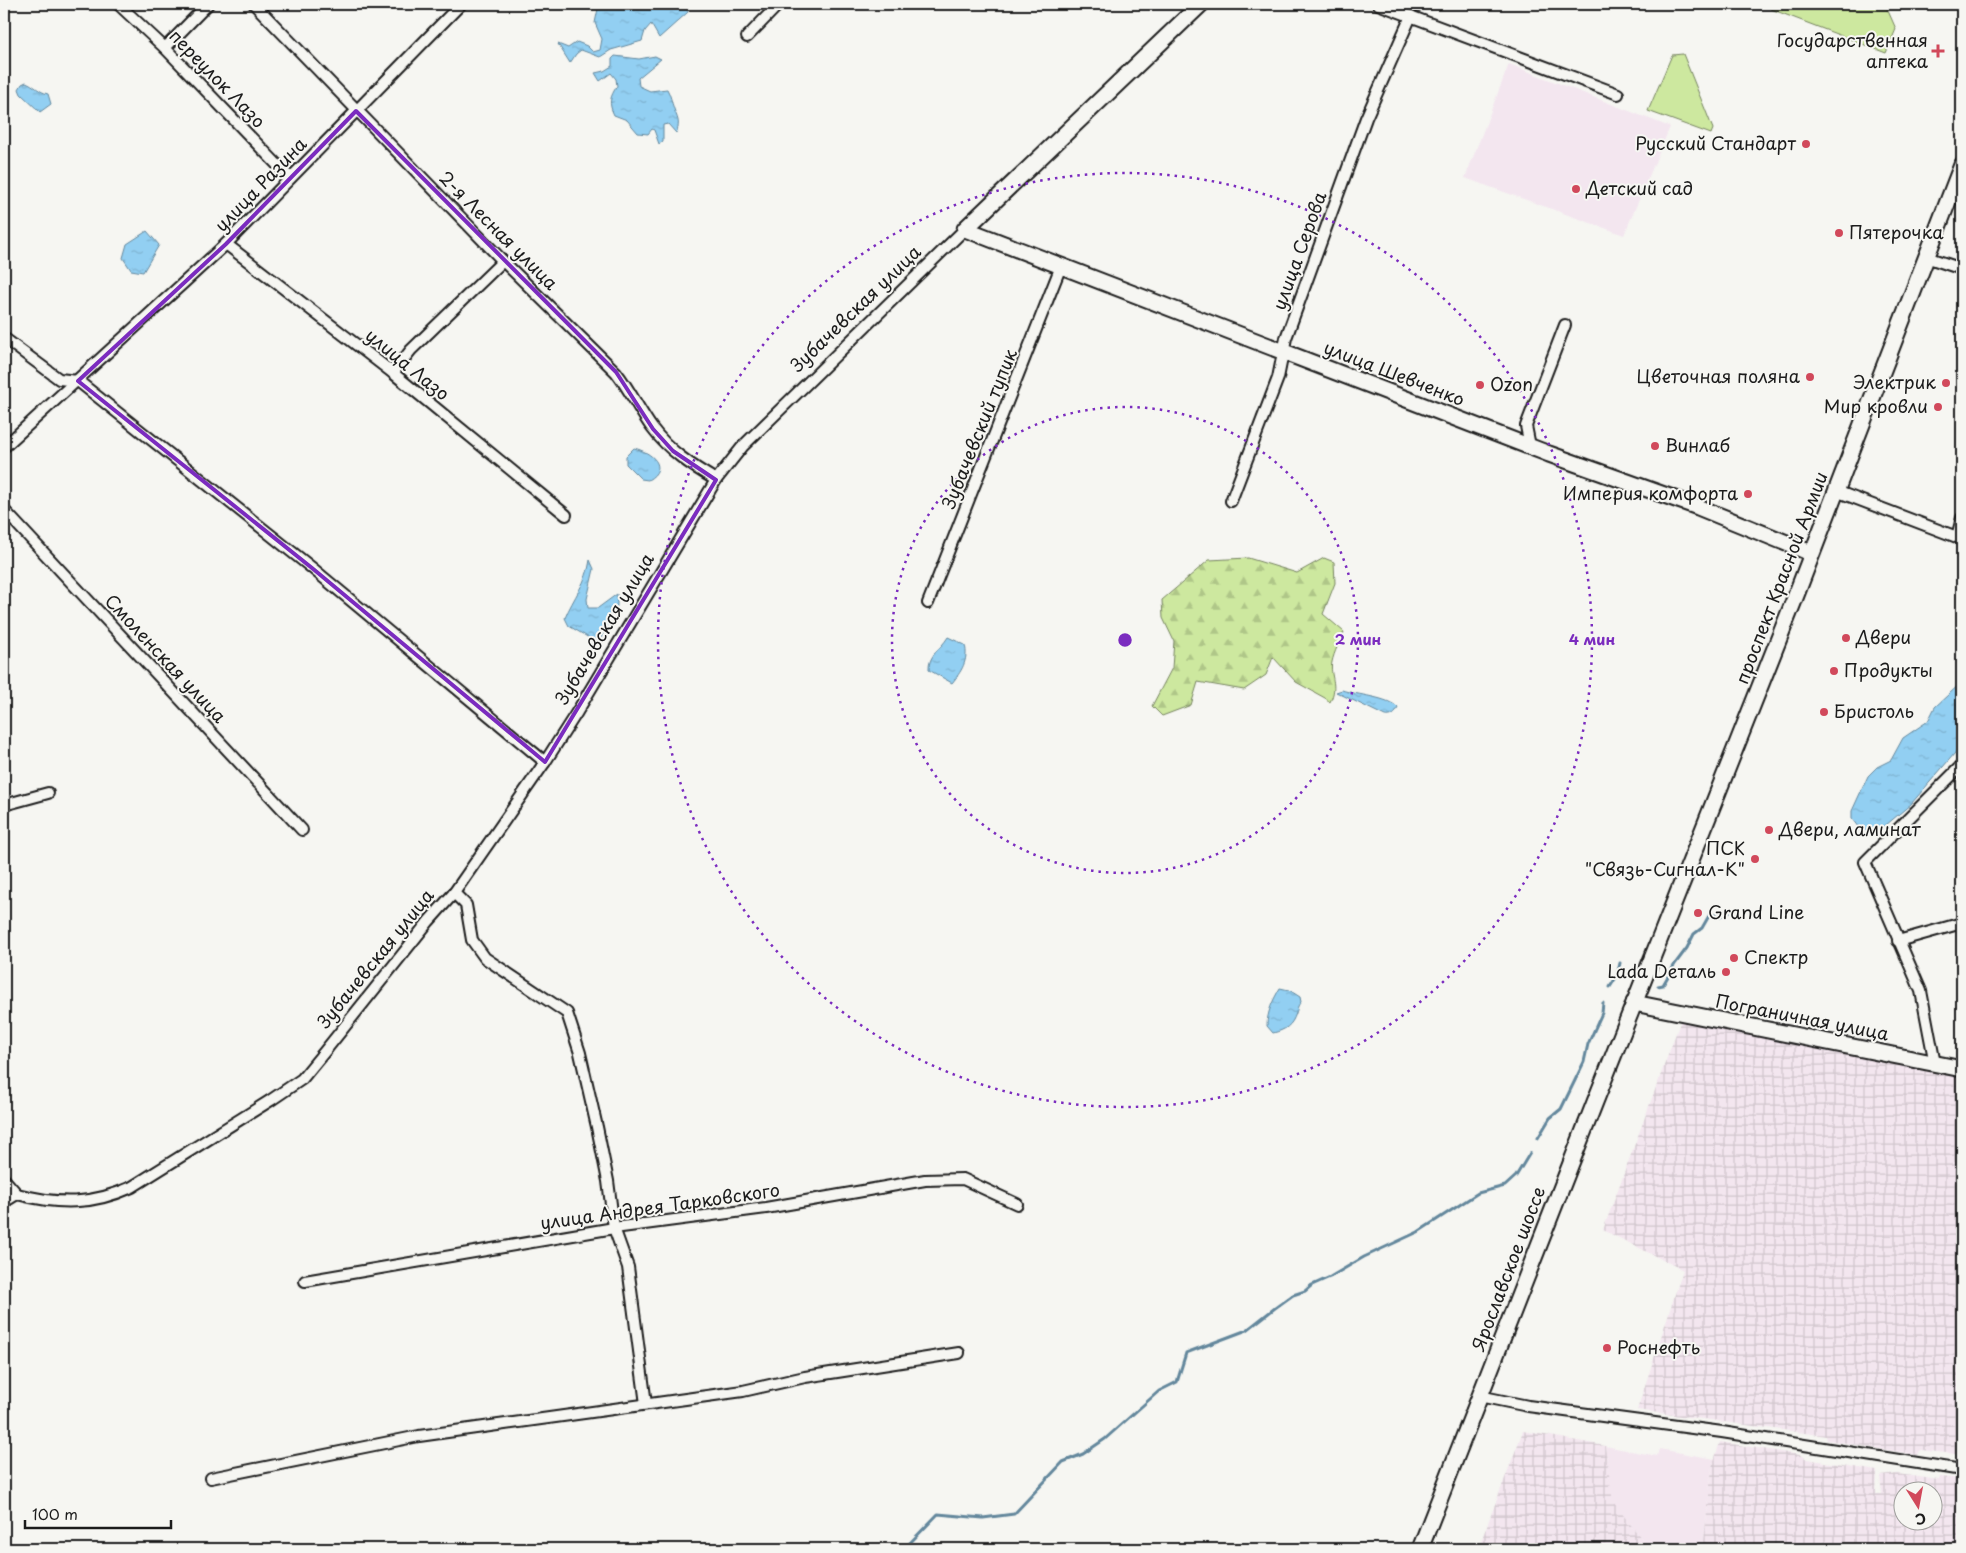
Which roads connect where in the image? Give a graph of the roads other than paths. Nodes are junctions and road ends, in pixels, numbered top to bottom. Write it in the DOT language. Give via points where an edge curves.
graph roads {
  1 [pos="118,4"];
  2 [pos="208,4"];
  3 [pos="254,4"];
  4 [pos="461,4"];
  5 [pos="779,4"];
  6 [pos="1201,4"];
  7 [pos="1378,4"];
  8 [pos="1410,16"];
  9 [pos="747,37"];
  10 [pos="166,48"];
  11 [pos="1618,94"];
  12 [pos="356,111"];
  13 [pos="1962,165"];
  14 [pos="290,178"];
  15 [pos="965,229"];
  16 [pos="226,244"];
  17 [pos="1926,257"];
  18 [pos="503,261"];
  19 [pos="1062,266"];
  20 [pos="1962,268"];
  21 [pos="1565,325"];
  22 [pos="4,338"];
  23 [pos="1283,352"];
  24 [pos="393,373"];
  25 [pos="78,381"];
  26 [pos="4,446"];
  27 [pos="1530,446"];
  28 [pos="716,480"];
  29 [pos="1836,491"];
  30 [pos="1231,502"];
  31 [pos="4,510"];
  32 [pos="566,515"];
  33 [pos="1962,518"];
  34 [pos="1960,538"];
  35 [pos="1811,553"];
  36 [pos="928,603"];
  37 [pos="545,762"];
  38 [pos="1962,765"];
  39 [pos="48,794"];
  40 [pos="4,805"];
  41 [pos="302,830"];
  42 [pos="454,893"];
  43 [pos="1962,924"];
  44 [pos="1898,941"];
  45 [pos="1634,1003"];
  46 [pos="1934,1064"];
  47 [pos="1962,1069"];
  48 [pos="4,1179"];
  49 [pos="17,1194"];
  50 [pos="4,1202"];
  51 [pos="1016,1204"];
  52 [pos="614,1228"];
  53 [pos="305,1282"];
  54 [pos="959,1353"];
  55 [pos="1479,1396"];
  56 [pos="646,1404"];
  57 [pos="1962,1470"];
  58 [pos="211,1478"];
  59 [pos="1420,1549"];
  1 -- 10 [label="street, переулок Лазо"];
  2 -- 10 [label="street"];
  3 -- 12 [label="street, 2-я Лесная улица"];
  4 -- 12 [label="street, улица Разина"];
  5 -- 9 [label="street"];
  6 -- 15 [label="street, Зубачевская улица"];
  7 -- 8 [label="street"];
  8 -- 11 [label="street"];
  8 -- 23 [label="street, улица Серова" via="1366,118"];
  10 -- 14 [label="street, переулок Лазо"];
  12 -- 14 [label="street, улица Разина"];
  12 -- 18 [label="street, 2-я Лесная улица"];
  13 -- 17 [label="street, проспект Красной Армии"];
  14 -- 16 [label="street, улица Разина"];
  15 -- 19 [label="street, улица Шевченко"];
  15 -- 28 [label="street, Зубачевская улица" via="743,446"];
  16 -- 24 [label="street, улица Лазо"];
  16 -- 25 [label="street, улица Разина"];
  17 -- 20 [label="street"];
  17 -- 29 [label="street, проспект Красной Армии"];
  18 -- 24 [label="street" via="411,350"];
  18 -- 28 [label="street, 2-я Лесная улица" via="616,372 653,430 690,464"];
  19 -- 23 [label="street, улица Шевченко"];
  19 -- 36 [label="street, Зубачевский тупик"];
  21 -- 27 [label="street" via="1526,426"];
  22 -- 25 [label="street" via="59,379"];
  23 -- 27 [label="street, улица Шевченко"];
  23 -- 30 [label="street, улица Серова" via="1278,378"];
  24 -- 32 [label="street, улица Лазо"];
  25 -- 26 [label="street, улица Разина"];
  25 -- 37 [label="street" via="312,568"];
  27 -- 35 [label="street, улица Шевченко" via="1690,504"];
  28 -- 37 [label="street, Зубачевская улица"];
  29 -- 34 [label="street"];
  29 -- 35 [label="street, проспект Красной Армии"];
  31 -- 41 [label="street, Смоленская улица"];
  33 -- 34 [label="street"];
  35 -- 45 [label="street, проспект Красной Армии"];
  37 -- 42 [label="street, Зубачевская улица"];
  38 -- 44 [label="street" via="1865,862"];
  39 -- 40 [label="street"];
  42 -- 49 [label="street, Зубачевская улица" via="308,1072 278,1095 117,1194 81,1202 45,1201"];
  42 -- 52 [label="street" via="466,905 472,940 484,958 567,1013 597,1127"];
  43 -- 44 [label="street"];
  44 -- 46 [label="street" via="1922,991"];
  45 -- 46 [label="street, Пограничная улица"];
  45 -- 55 [label="street, Ярославское шоссе"];
  46 -- 47 [label="street, Пограничная улица"];
  48 -- 49 [label="street"];
  49 -- 50 [label="street"];
  51 -- 52 [label="street, улица Андрея Тарковского" via="963,1179 925,1180 766,1208"];
  52 -- 53 [label="street, улица Андрея Тарковского"];
  52 -- 56 [label="street" via="628,1267"];
  54 -- 56 [label="street" via="805,1377 743,1391"];
  55 -- 57 [label="street"];
  55 -- 59 [label="street, Ярославское шоссе"];
  56 -- 58 [label="street" via="418,1436"];
}
